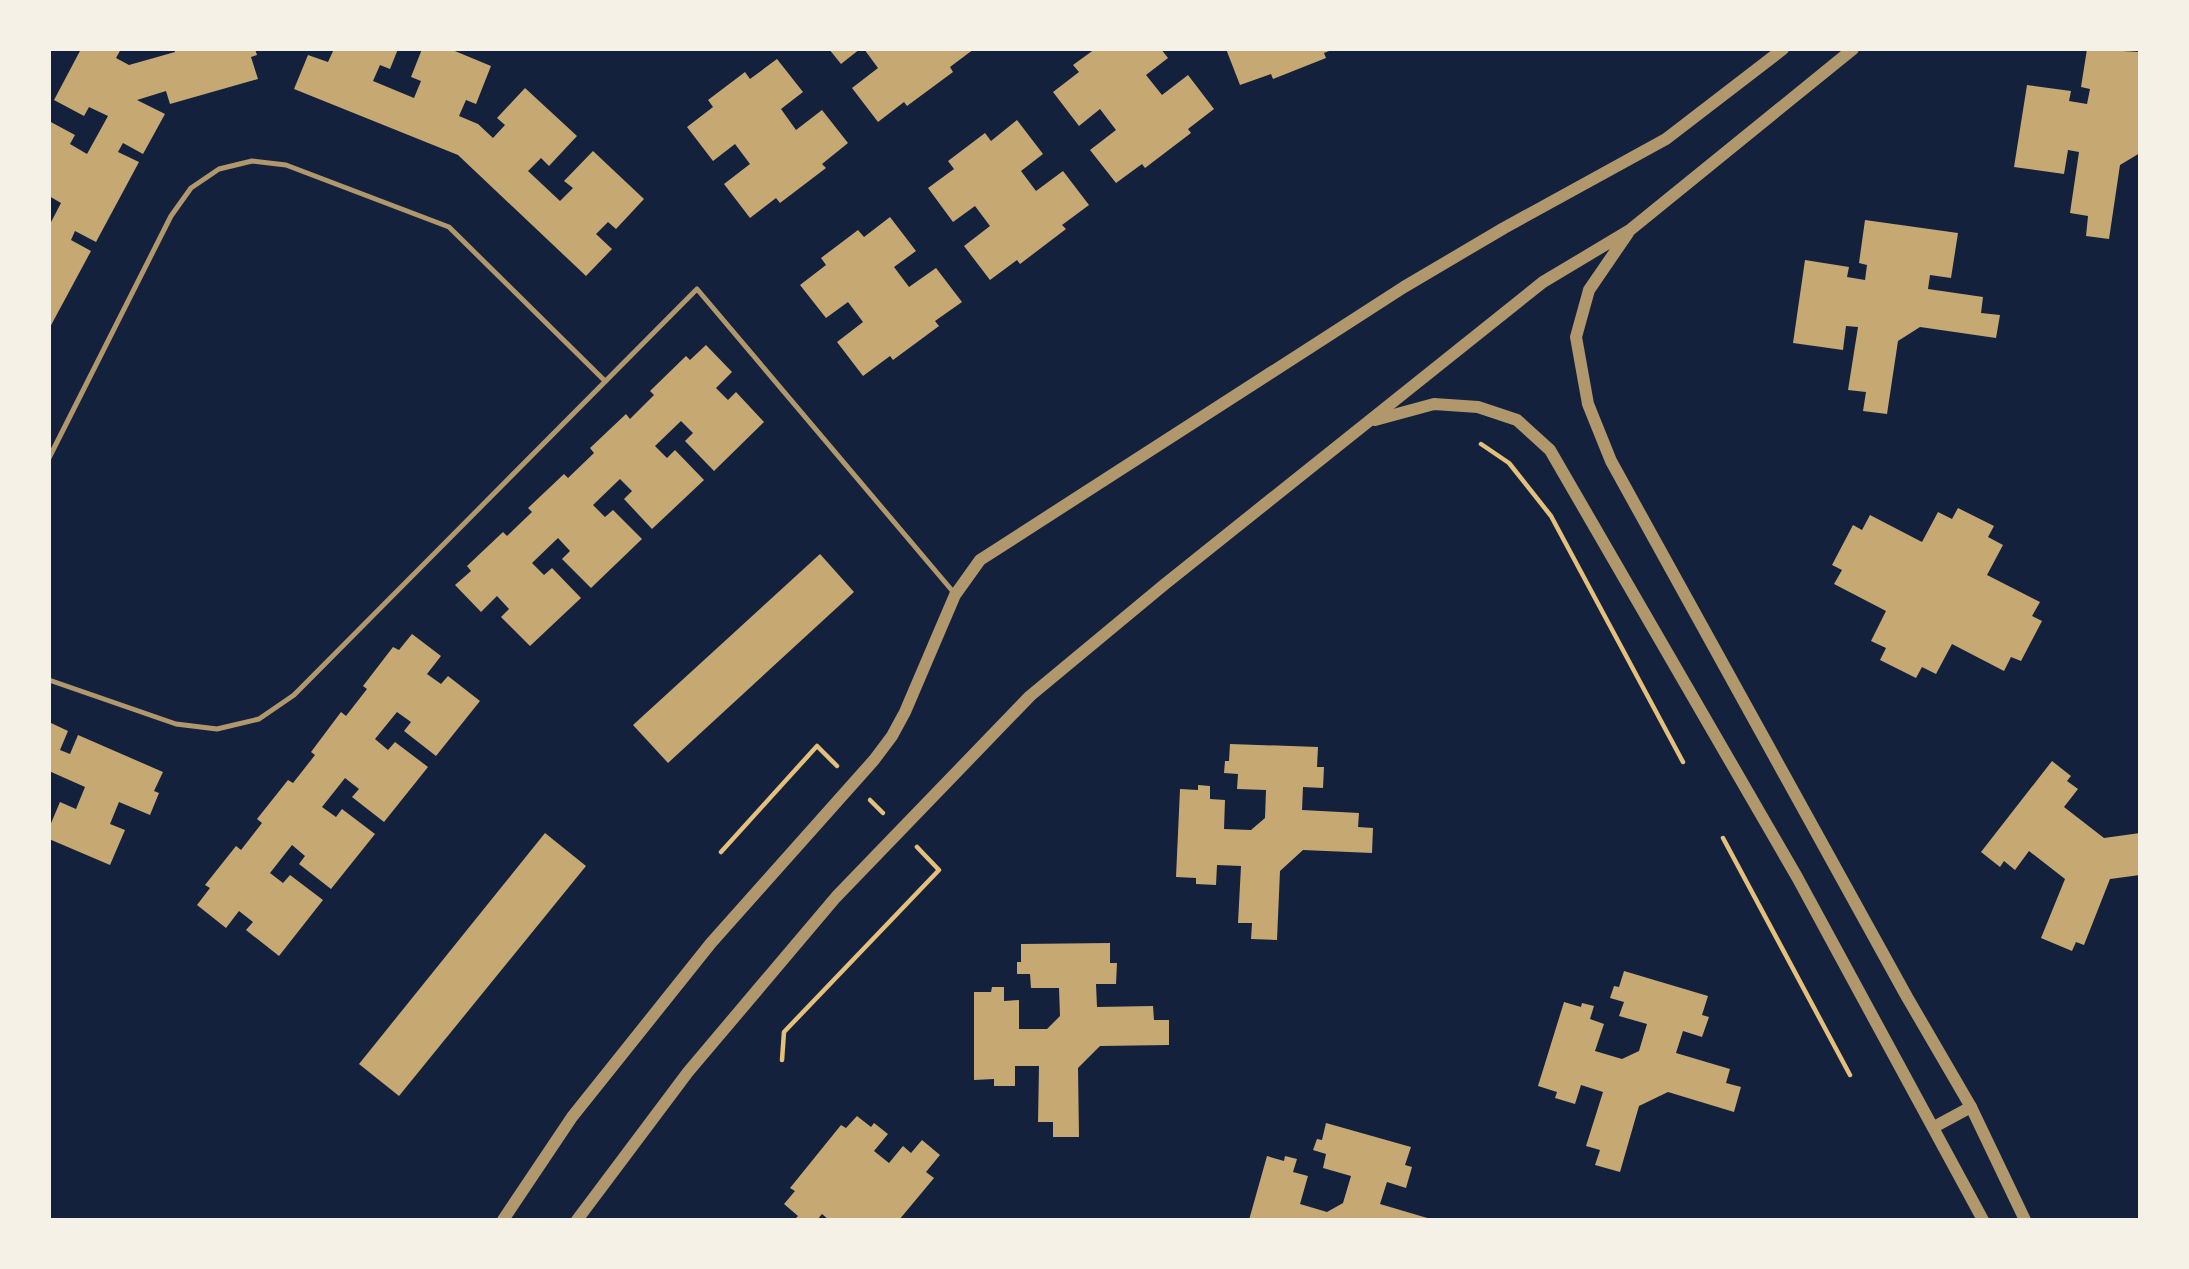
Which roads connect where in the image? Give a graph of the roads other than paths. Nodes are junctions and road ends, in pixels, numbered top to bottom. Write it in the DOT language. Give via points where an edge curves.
graph roads {
  1 [pos="1783,49"];
  2 [pos="1853,49"];
  3 [pos="1630,230"];
  4 [pos="605,381"];
  5 [pos="1371,421"];
  6 [pos="49,458"];
  7 [pos="955,595"];
  8 [pos="49,680"];
  9 [pos="1970,1107"];
  10 [pos="1934,1126"];
  11 [pos="503,1220"];
  12 [pos="577,1220"];
  13 [pos="1983,1220"];
  14 [pos="2025,1220"];
  1 -- 7 [label="street" via="1665,139 1404,287 980,559"];
  2 -- 3 [label="street"];
  3 -- 5 [label="street" via="1543,282"];
  3 -- 9 [label="street" via="1590,290 1576,337 1588,404 1618,473"];
  4 -- 6 [label="lane" via="449,227 286,165 252,160 219,169 191,188 171,216"];
  4 -- 7 [label="lane" via="696,289"];
  4 -- 8 [label="lane" via="294,695 259,719 217,729 176,724"];
  5 -- 10 [label="street" via="1434,404 1478,407 1517,420 1550,450 1797,877"];
  5 -- 12 [label="street" via="1030,696 836,897 688,1072"];
  7 -- 11 [label="street" via="892,736 711,943 572,1117"];
  9 -- 10 [label="street"];
  9 -- 14 [label="street"];
  10 -- 13 [label="street"];
}
